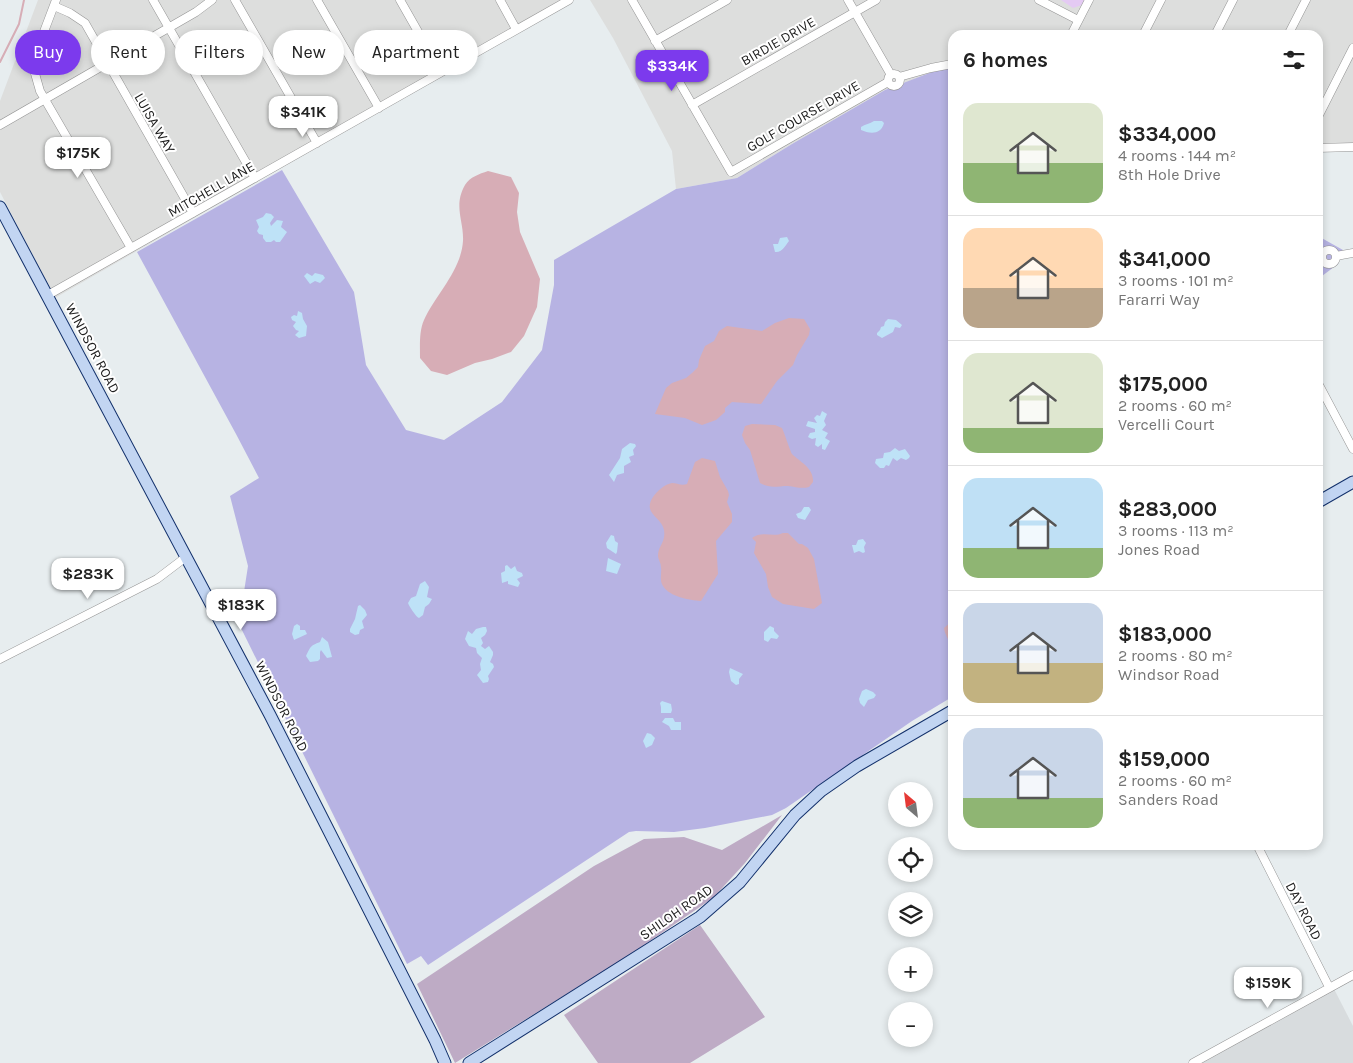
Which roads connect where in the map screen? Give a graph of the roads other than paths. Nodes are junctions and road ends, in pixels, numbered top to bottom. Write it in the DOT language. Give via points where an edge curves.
graph roads {
  1 [pos="153,0"];
  2 [pos="212,0"];
  3 [pos="235,0"];
  4 [pos="317,0"];
  5 [pos="400,0"];
  6 [pos="500,0"];
  7 [pos="569,0"];
  8 [pos="632,0"];
  9 [pos="727,0"];
  10 [pos="848,0"];
  11 [pos="876,0"];
  12 [pos="1039,0"];
  13 [pos="1089,0"];
  14 [pos="1161,0"];
  15 [pos="1233,0"];
  16 [pos="1306,0"];
  17 [pos="55,3"];
  18 [pos="855,12"];
  19 [pos="1078,20"];
  20 [pos="169,28"];
  21 [pos="516,29"];
  22 [pos="165,30"];
  23 [pos="417,30"];
  24 [pos="1073,30"];
  25 [pos="1146,30"];
  26 [pos="1218,30"];
  27 [pos="1291,30"];
  28 [pos="91,34"];
  29 [pos="655,41"];
  30 [pos="1353,48"];
  31 [pos="478,51"];
  32 [pos="948,65"];
  33 [pos="91,72"];
  34 [pos="114,75"];
  35 [pos="436,75"];
  36 [pos="893,78"];
  37 [pos="45,98"];
  38 [pos="692,104"];
  39 [pos="1323,107"];
  40 [pos="379,108"];
  41 [pos="0,125"];
  42 [pos="317,143"];
  43 [pos="1353,147"];
  44 [pos="1323,148"];
  45 [pos="254,178"];
  46 [pos="0,208"];
  47 [pos="193,213"];
  48 [pos="131,248"];
  49 [pos="1353,253"];
  50 [pos="1323,254"];
  51 [pos="48,295"];
  52 [pos="1323,392"];
  53 [pos="1353,449"];
  54 [pos="1353,482"];
  55 [pos="1323,499"];
  56 [pos="186,557"];
  57 [pos="0,658"];
  58 [pos="948,714"];
  59 [pos="1260,850"];
  60 [pos="1353,975"];
  61 [pos="1329,988"];
  62 [pos="444,1063"];
  63 [pos="469,1063"];
  64 [pos="1193,1063"];
  1 -- 20 [label="street"];
  2 -- 20 [label="street"];
  3 -- 42 [label="street"];
  4 -- 40 [label="street"];
  5 -- 23 [label="street"];
  6 -- 21 [label="street"];
  7 -- 21 [label="street, MITCHELL LANE"];
  8 -- 29 [label="street"];
  9 -- 29 [label="street"];
  10 -- 18 [label="street"];
  11 -- 18 [label="street, BIRDIE DRIVE"];
  12 -- 19 [label="street"];
  13 -- 19 [label="street"];
  14 -- 25 [label="street"];
  15 -- 26 [label="street"];
  16 -- 27 [label="street"];
  17 -- 28 [label="street, LUISA WAY" via="85,23"];
  17 -- 37 [label="street" via="37,50 34,70"];
  18 -- 36 [label="street"];
  18 -- 38 [label="street, BIRDIE DRIVE"];
  19 -- 24 [label="street"];
  20 -- 22 [label="street"];
  20 -- 45 [label="street"];
  21 -- 31 [label="street, MITCHELL LANE"];
  29 -- 38 [label="street"];
  30 -- 39 [label="street"];
  32 -- 36 [label="street, GOLF COURSE DRIVE"];
  33 -- 37 [label="street"];
  34 -- 47 [label="street, LUISA WAY"];
  35 -- 40 [label="street, MITCHELL LANE"];
  36 -- 38 [label="street, GOLF COURSE DRIVE" via="731,172"];
  37 -- 41 [label="street"];
  37 -- 48 [label="street"];
  40 -- 42 [label="street, MITCHELL LANE"];
  42 -- 45 [label="street, MITCHELL LANE"];
  43 -- 44 [label="street"];
  45 -- 47 [label="street, MITCHELL LANE"];
  46 -- 51 [label="main road, WINDSOR ROAD"];
  47 -- 48 [label="street, MITCHELL LANE"];
  48 -- 51 [label="street, MITCHELL LANE"];
  49 -- 50 [label="street" via="1336,256 1332,251"];
  51 -- 56 [label="main road, WINDSOR ROAD"];
  52 -- 53 [label="street"];
  54 -- 55 [label="main road"];
  56 -- 57 [label="street" via="157,579"];
  56 -- 62 [label="main road, WINDSOR ROAD" via="270,715"];
  58 -- 63 [label="main road, SHILOH ROAD" via="857,766 821,791 794,815 740,882 700,917"];
  59 -- 61 [label="street, DAY ROAD"];
  60 -- 61 [label="street"];
  61 -- 64 [label="street"];
}
